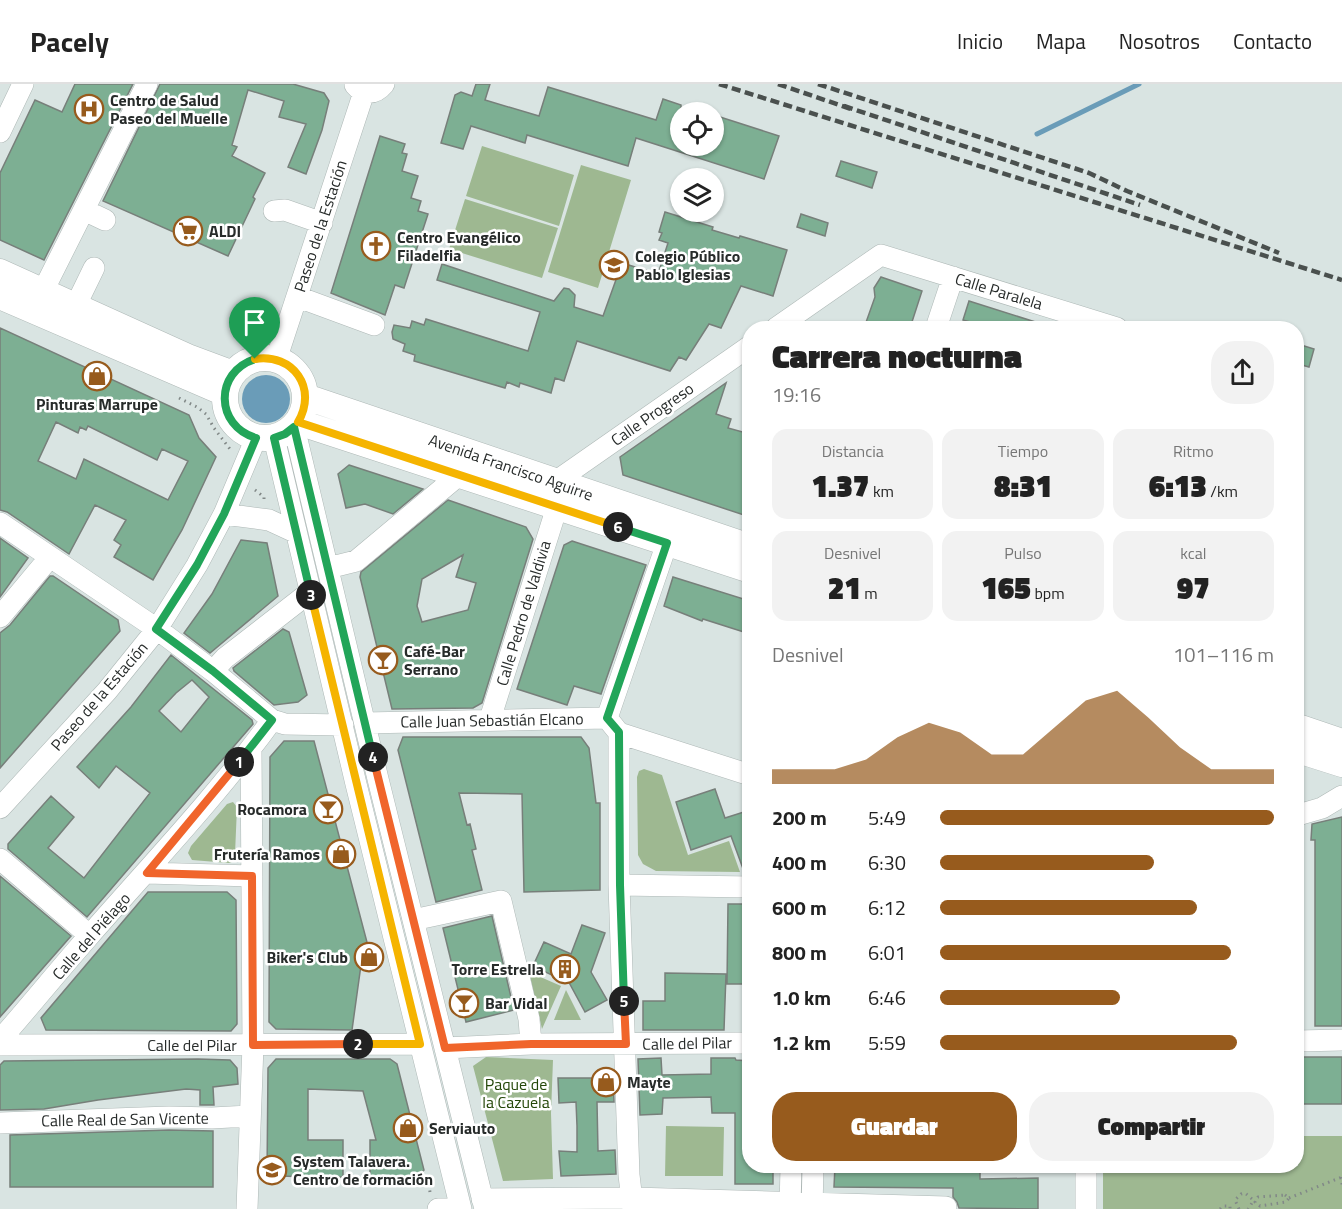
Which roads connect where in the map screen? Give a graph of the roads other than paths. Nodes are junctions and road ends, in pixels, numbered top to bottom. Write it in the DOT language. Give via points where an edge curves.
graph roads {
  1 [pos="23,84"];
  2 [pos="147,84"];
  3 [pos="368,87"];
  4 [pos="0,132"];
  5 [pos="84,210"];
  6 [pos="274,211"];
  7 [pos="105,220"];
  8 [pos="322,223"];
  9 [pos="94,268"];
  10 [pos="0,272"];
  11 [pos="953,277"];
  12 [pos="42,292"];
  13 [pos="0,296"];
  14 [pos="298,297"];
  15 [pos="75,307"];
  16 [pos="786,321"];
  17 [pos="938,321"];
  18 [pos="1094,321"];
  19 [pos="374,325"];
  20 [pos="742,352"];
  21 [pos="276,360"];
  22 [pos="229,384"];
  23 [pos="306,397"];
  24 [pos="281,431"];
  25 [pos="459,475"];
  26 [pos="555,482"];
  27 [pos="557,507"];
  28 [pos="224,514"];
  29 [pos="0,523"];
  30 [pos="295,532"];
  31 [pos="667,543"];
  32 [pos="742,544"];
  33 [pos="50,557"];
  34 [pos="742,567"];
  35 [pos="328,568"];
  36 [pos="310,592"];
  37 [pos="0,617"];
  38 [pos="156,629"];
  39 [pos="213,671"];
  40 [pos="490,719"];
  41 [pos="272,720"];
  42 [pos="365,723"];
  43 [pos="343,725"];
  44 [pos="613,725"];
  45 [pos="1304,729"];
  46 [pos="1342,742"];
  47 [pos="251,748"];
  48 [pos="1304,752"];
  49 [pos="1342,764"];
  50 [pos="742,772"];
  51 [pos="1342,796"];
  52 [pos="0,808"];
  53 [pos="1304,812"];
  54 [pos="0,859"];
  55 [pos="147,873"];
  56 [pos="252,876"];
  57 [pos="620,885"];
  58 [pos="742,887"];
  59 [pos="414,921"];
  60 [pos="89,935"];
  61 [pos="0,1040"];
  62 [pos="1342,1040"];
  63 [pos="1304,1041"];
  64 [pos="742,1043"];
  65 [pos="420,1044"];
  66 [pos="531,1044"];
  67 [pos="626,1044"];
  68 [pos="0,1045"];
  69 [pos="253,1045"];
  70 [pos="445,1048"];
  71 [pos="249,1116"];
  72 [pos="0,1123"];
  73 [pos="791,1173"];
  74 [pos="813,1173"];
  75 [pos="1086,1173"];
  76 [pos="483,1204"];
  77 [pos="633,1204"];
  78 [pos="790,1205"];
  79 [pos="812,1206"];
  80 [pos="946,1207"];
  81 [pos="247,1209"];
  82 [pos="438,1209"];
  83 [pos="461,1209"];
  84 [pos="1086,1209"];
  1 -- 4 [label="street"];
  2 -- 5 [label="street"];
  3 -- 8 [label="street, Paseo de la Estación"];
  5 -- 7 [label="street"];
  5 -- 12 [label="street"];
  6 -- 8 [label="street" via="285,210"];
  8 -- 14 [label="street, Paseo de la Estación"];
  9 -- 15 [label="street"];
  10 -- 12 [label="main road"];
  11 -- 16 [label="street, Calle Paralela" via="881,255"];
  11 -- 17 [label="street"];
  11 -- 18 [label="street, Calle Paralela"];
  12 -- 15 [label="main road"];
  13 -- 22 [label="main road"];
  14 -- 19 [label="street"];
  14 -- 21 [label="street, Paseo de la Estación"];
  15 -- 22 [label="main road"];
  20 -- 26 [label="street, Calle Progreso"];
  21 -- 22 [label="main road" via="252,360 243,365"];
  21 -- 23 [label="main road" via="297,374"];
  22 -- 24 [label="main road, Avenida Francisco Aguirre" via="225,406 241,431"];
  23 -- 24 [label="main road" via="305,408"];
  23 -- 26 [label="main road, Avenida Francisco Aguirre"];
  24 -- 25 [label="main road, Avenida Francisco Aguirre"];
  24 -- 28 [label="street, Paseo de la Estación"];
  24 -- 30 [label="street"];
  24 -- 35 [label="street"];
  25 -- 27 [label="main road, Avenida Francisco Aguirre"];
  25 -- 35 [label="street" via="356,561"];
  26 -- 32 [label="main road, Avenida Francisco Aguirre"];
  27 -- 31 [label="main road, Avenida Francisco Aguirre"];
  27 -- 40 [label="street, Calle Pedro de Valdivia"];
  28 -- 30 [label="street" via="262,519"];
  28 -- 38 [label="street, Paseo de la Estación"];
  29 -- 33 [label="street"];
  30 -- 36 [label="street"];
  31 -- 34 [label="main road, Avenida Francisco Aguirre"];
  31 -- 44 [label="street"];
  33 -- 37 [label="street"];
  33 -- 38 [label="street"];
  35 -- 42 [label="street"];
  36 -- 39 [label="street"];
  36 -- 43 [label="street"];
  38 -- 39 [label="street"];
  38 -- 52 [label="street, Paseo de la Estación" via="107,691"];
  39 -- 41 [label="street"];
  40 -- 42 [label="street, Calle Juan Sebastián Elcano"];
  40 -- 44 [label="street, Calle Juan Sebastián Elcano"];
  41 -- 43 [label="street" via="285,724"];
  41 -- 47 [label="street, Calle del Piélago"];
  42 -- 59 [label="street"];
  43 -- 65 [label="street"];
  44 -- 50 [label="street, Calle Juan Sebastián Elcano"];
  44 -- 57 [label="street"];
  45 -- 46 [label="main road"];
  47 -- 55 [label="street, Calle del Piélago"];
  47 -- 56 [label="street"];
  48 -- 49 [label="main road"];
  51 -- 53 [label="street" via="1322,808"];
  54 -- 60 [label="street"];
  55 -- 56 [label="street"];
  55 -- 60 [label="street, Calle del Piélago"];
  56 -- 69 [label="street"];
  57 -- 58 [label="street"];
  57 -- 67 [label="street"];
  59 -- 66 [label="street" via="501,902 529,1019"];
  59 -- 70 [label="street"];
  60 -- 61 [label="street, Calle del Piélago"];
  62 -- 63 [label="street"];
  64 -- 67 [label="street, Calle del Pilar"];
  65 -- 69 [label="street, Calle del Pilar"];
  65 -- 83 [label="street"];
  66 -- 67 [label="street, Calle del Pilar"];
  66 -- 70 [label="street, Calle del Pilar"];
  67 -- 77 [label="street"];
  68 -- 69 [label="street, Calle del Pilar"];
  69 -- 71 [label="street"];
  70 -- 76 [label="street"];
  71 -- 72 [label="street, Calle Real de San Vicente"];
  71 -- 81 [label="street"];
  73 -- 78 [label="street"];
  74 -- 79 [label="street"];
  75 -- 84 [label="street"];
  76 -- 77 [label="street"];
  77 -- 78 [label="street"];
  78 -- 79 [label="street"];
  79 -- 80 [label="street"];
  82 -- 83 [label="street"];
}
